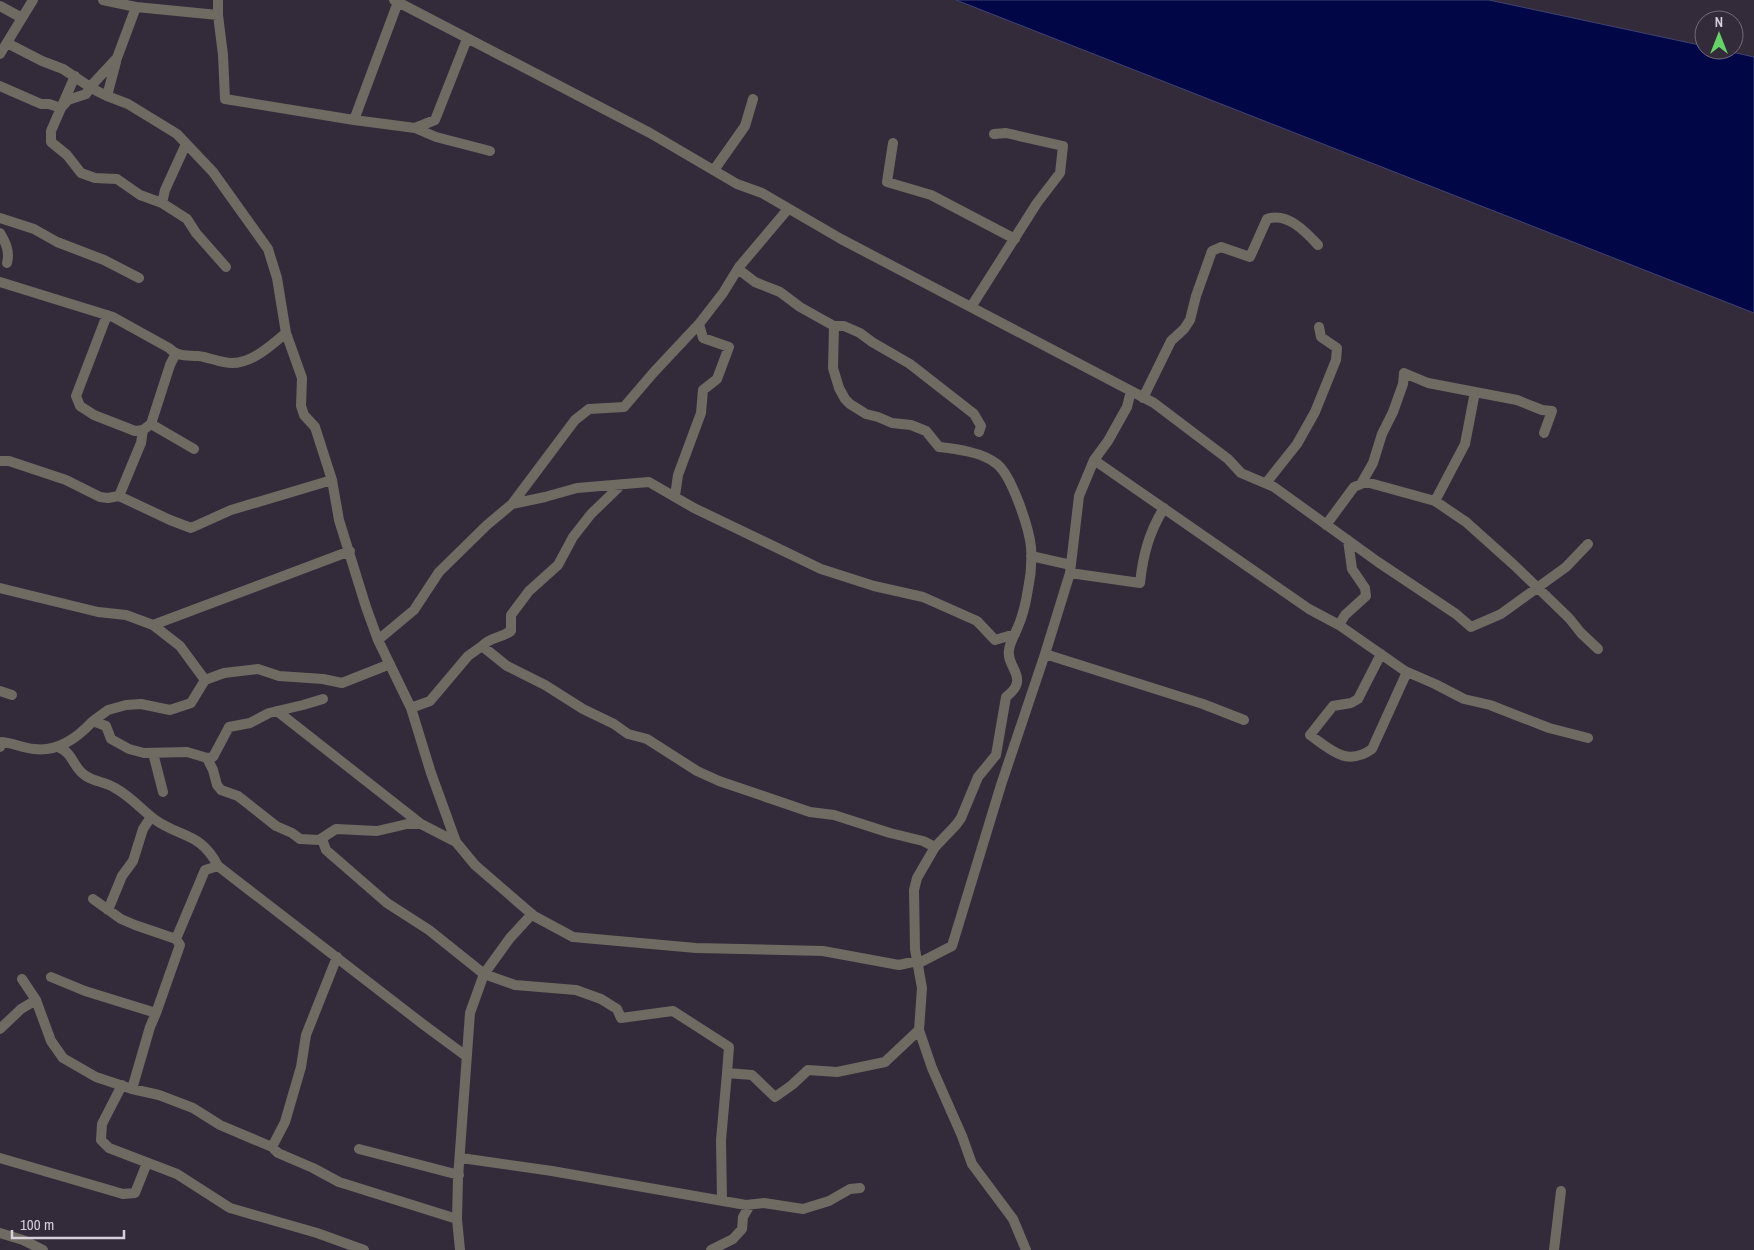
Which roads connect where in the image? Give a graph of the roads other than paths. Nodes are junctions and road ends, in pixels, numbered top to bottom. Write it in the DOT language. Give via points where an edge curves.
graph roads {
  1 [pos="33,0"];
  2 [pos="103,0"];
  3 [pos="218,0"];
  4 [pos="396,1"];
  5 [pos="0,6"];
  6 [pos="136,7"];
  7 [pos="218,15"];
  8 [pos="22,18"];
  9 [pos="467,39"];
  10 [pos="7,43"];
  11 [pos="0,54"];
  12 [pos="117,58"];
  13 [pos="76,76"];
  14 [pos="0,86"];
  15 [pos="90,87"];
  16 [pos="106,96"];
  17 [pos="753,99"];
  18 [pos="61,108"];
  19 [pos="354,120"];
  20 [pos="436,120"];
  21 [pos="415,128"];
  22 [pos="994,134"];
  23 [pos="436,137"];
  24 [pos="893,143"];
  25 [pos="186,144"];
  26 [pos="490,151"];
  27 [pos="714,170"];
  28 [pos="162,203"];
  29 [pos="788,209"];
  30 [pos="0,218"];
  31 [pos="0,233"];
  32 [pos="1015,239"];
  33 [pos="1318,245"];
  34 [pos="7,264"];
  35 [pos="226,267"];
  36 [pos="738,269"];
  37 [pos="139,278"];
  38 [pos="0,282"];
  39 [pos="971,308"];
  40 [pos="107,315"];
  41 [pos="700,324"];
  42 [pos="834,326"];
  43 [pos="1319,327"];
  44 [pos="286,333"];
  45 [pos="176,355"];
  46 [pos="1131,391"];
  47 [pos="1475,392"];
  48 [pos="1143,398"];
  49 [pos="147,427"];
  50 [pos="979,432"];
  51 [pos="1544,433"];
  52 [pos="194,449"];
  53 [pos="1094,460"];
  54 [pos="0,461"];
  55 [pos="332,480"];
  56 [pos="1266,484"];
  57 [pos="1361,484"];
  58 [pos="621,485"];
  59 [pos="119,496"];
  60 [pos="675,496"];
  61 [pos="1435,502"];
  62 [pos="512,504"];
  63 [pos="1164,508"];
  64 [pos="1326,525"];
  65 [pos="1348,540"];
  66 [pos="1588,544"];
  67 [pos="350,551"];
  68 [pos="1031,556"];
  69 [pos="1070,569"];
  70 [pos="0,588"];
  71 [pos="1537,588"];
  72 [pos="153,625"];
  73 [pos="1339,625"];
  74 [pos="1015,634"];
  75 [pos="378,640"];
  76 [pos="482,646"];
  77 [pos="1598,649"];
  78 [pos="1045,654"];
  79 [pos="1381,654"];
  80 [pos="390,664"];
  81 [pos="1407,672"];
  82 [pos="204,680"];
  83 [pos="0,691"];
  84 [pos="12,695"];
  85 [pos="323,699"];
  86 [pos="412,708"];
  87 [pos="277,711"];
  88 [pos="1244,720"];
  89 [pos="93,722"];
  90 [pos="1588,738"];
  91 [pos="0,747"];
  92 [pos="58,747"];
  93 [pos="153,753"];
  94 [pos="207,758"];
  95 [pos="164,792"];
  96 [pos="151,817"];
  97 [pos="421,824"];
  98 [pos="322,839"];
  99 [pos="456,842"];
  100 [pos="936,846"];
  101 [pos="218,866"];
  102 [pos="92,899"];
  103 [pos="108,910"];
  104 [pos="532,914"];
  105 [pos="176,939"];
  106 [pos="337,957"];
  107 [pos="917,962"];
  108 [pos="484,974"];
  109 [pos="51,977"];
  110 [pos="22,979"];
  111 [pos="36,1000"];
  112 [pos="156,1013"];
  113 [pos="0,1029"];
  114 [pos="919,1030"];
  115 [pos="466,1056"];
  116 [pos="727,1073"];
  117 [pos="127,1087"];
  118 [pos="272,1147"];
  119 [pos="360,1148"];
  120 [pos="0,1158"];
  121 [pos="461,1158"];
  122 [pos="147,1163"];
  123 [pos="459,1175"];
  124 [pos="860,1188"];
  125 [pos="1561,1191"];
  126 [pos="722,1201"];
  127 [pos="750,1205"];
  128 [pos="457,1219"];
  129 [pos="0,1233"];
  130 [pos="43,1250"];
  131 [pos="364,1250"];
  132 [pos="460,1250"];
  133 [pos="711,1250"];
  134 [pos="1026,1250"];
  135 [pos="1554,1250"];
  1 -- 8 [label="street"];
  2 -- 6 [label="street"];
  3 -- 7 [label="street"];
  4 -- 9 [label="street"];
  4 -- 19 [label="street"];
  5 -- 8 [label="street"];
  6 -- 7 [label="street"];
  6 -- 12 [label="street"];
  7 -- 19 [label="street" via="225,99"];
  8 -- 10 [label="street"];
  9 -- 20 [label="street"];
  9 -- 27 [label="street" via="650,133"];
  10 -- 11 [label="street"];
  10 -- 13 [label="street"];
  12 -- 15 [label="street"];
  12 -- 16 [label="street"];
  13 -- 15 [label="street"];
  13 -- 18 [label="street"];
  14 -- 18 [label="street" via="41,104"];
  15 -- 16 [label="street"];
  15 -- 18 [label="street" via="86,94 68,100"];
  16 -- 25 [label="street" via="158,121"];
  17 -- 27 [label="street" via="745,126"];
  18 -- 28 [label="street" via="51,132 51,142 81,173 95,178 117,179 140,195"];
  19 -- 21 [label="street"];
  20 -- 21 [label="street"];
  20 -- 23 [label="street"];
  21 -- 23 [label="street"];
  22 -- 32 [label="street" via="1021,135 1062,146 1060,173"];
  23 -- 26 [label="street"];
  24 -- 32 [label="street" via="887,182 931,195"];
  25 -- 28 [label="street"];
  25 -- 44 [label="street" via="213,172 268,249 277,278"];
  27 -- 29 [label="street"];
  28 -- 35 [label="street" via="188,220"];
  29 -- 36 [label="street"];
  29 -- 39 [label="street"];
  30 -- 37 [label="street" via="34,229"];
  31 -- 34 [label="street" via="9,256"];
  32 -- 39 [label="street"];
  33 -- 48 [label="street" via="1290,221 1275,216 1267,220 1250,257 1222,247 1212,251 1190,320 1171,341"];
  36 -- 41 [label="street"];
  36 -- 42 [label="street"];
  38 -- 40 [label="street"];
  39 -- 46 [label="street"];
  40 -- 45 [label="street"];
  40 -- 49 [label="street" via="76,396 80,406 94,415 135,431"];
  41 -- 60 [label="street" via="703,338 729,347 717,379 703,390 701,414 678,475"];
  41 -- 62 [label="street" via="624,407 589,409 575,420"];
  42 -- 50 [label="street" via="844,326 860,333 910,364 974,414 981,426"];
  42 -- 68 [label="street" via="833,368 845,399 866,414 926,431 939,447 962,449 997,464 1020,505"];
  43 -- 56 [label="street" via="1321,337 1337,348 1336,360 1315,412 1297,444"];
  44 -- 45 [label="street" via="257,355 239,362"];
  44 -- 55 [label="street" via="302,378 304,416 315,427"];
  45 -- 49 [label="street"];
  46 -- 48 [label="street"];
  46 -- 53 [label="street" via="1127,407"];
  47 -- 51 [label="street" via="1552,411"];
  47 -- 57 [label="street" via="1428,383 1404,373 1393,412"];
  47 -- 61 [label="street" via="1465,444"];
  48 -- 56 [label="street" via="1193,432 1241,473"];
  49 -- 52 [label="street"];
  49 -- 59 [label="street"];
  53 -- 63 [label="street"];
  53 -- 69 [label="street" via="1079,496"];
  54 -- 59 [label="street" via="66,480 100,497"];
  55 -- 59 [label="street" via="231,510 191,528"];
  55 -- 67 [label="street"];
  56 -- 64 [label="street"];
  57 -- 61 [label="street" via="1385,486"];
  57 -- 64 [label="street" via="1354,487"];
  58 -- 60 [label="street" via="649,482"];
  58 -- 62 [label="street" via="576,488"];
  58 -- 76 [label="street" via="591,514 573,537 558,565 529,591 511,615 511,631"];
  60 -- 74 [label="street" via="821,569 923,597 977,620 995,640"];
  61 -- 71 [label="street" via="1466,522"];
  62 -- 75 [label="street" via="439,572 414,610"];
  63 -- 69 [label="street" via="1145,548 1140,583"];
  63 -- 73 [label="street" via="1309,608"];
  64 -- 65 [label="street"];
  65 -- 71 [label="street" via="1471,627 1501,614"];
  65 -- 73 [label="street" via="1352,569 1365,588 1366,596"];
  66 -- 71 [label="street" via="1566,567"];
  67 -- 72 [label="street"];
  67 -- 75 [label="street"];
  68 -- 69 [label="street"];
  68 -- 74 [label="street" via="1029,587"];
  69 -- 78 [label="street"];
  70 -- 72 [label="street" via="98,612 126,615"];
  71 -- 77 [label="street"];
  72 -- 82 [label="street" via="180,646"];
  73 -- 79 [label="street"];
  74 -- 100 [label="street" via="1008,653 1017,680 1014,691 1006,697 996,755 978,777 956,825"];
  75 -- 80 [label="street"];
  76 -- 86 [label="street" via="468,656 430,701"];
  76 -- 100 [label="street" via="507,666 628,734 647,739 712,778 810,812 834,815"];
  78 -- 88 [label="street"];
  78 -- 107 [label="street" via="1000,785 952,946"];
  79 -- 81 [label="street"];
  79 -- 81 [label="street" via="1358,699 1333,706 1310,734 1334,752 1348,758 1363,756 1372,749"];
  80 -- 82 [label="street" via="342,683 278,676 258,669 224,673"];
  80 -- 86 [label="street"];
  81 -- 90 [label="street" via="1464,700 1490,705 1548,728"];
  82 -- 89 [label="street" via="191,703 170,710 141,704 126,705 108,710"];
  83 -- 84 [label="street"];
  85 -- 87 [label="street"];
  86 -- 99 [label="street"];
  87 -- 94 [label="street" via="250,723 229,727 213,757"];
  87 -- 97 [label="street"];
  89 -- 92 [label="street" via="80,735"];
  89 -- 93 [label="street" via="106,726 111,739 129,749"];
  91 -- 92 [label="street" via="2,742 34,749"];
  92 -- 96 [label="street" via="68,752 84,775 121,791"];
  93 -- 94 [label="street" via="187,752"];
  93 -- 95 [label="street"];
  94 -- 98 [label="street" via="222,790 238,796 300,840"];
  96 -- 101 [label="street" via="201,843"];
  96 -- 103 [label="street"];
  97 -- 98 [label="street" via="377,831 336,829"];
  97 -- 99 [label="street"];
  98 -- 108 [label="street" via="326,850 387,904 429,930"];
  99 -- 104 [label="street" via="475,865"];
  100 -- 107 [label="street" via="922,868 914,890"];
  101 -- 105 [label="street" via="205,870"];
  101 -- 106 [label="street"];
  102 -- 103 [label="street"];
  103 -- 105 [label="street" via="135,925"];
  104 -- 107 [label="street" via="573,937 696,948 823,950 899,965"];
  104 -- 108 [label="street"];
  105 -- 112 [label="street" via="180,945"];
  106 -- 115 [label="street"];
  106 -- 118 [label="street" via="306,1035 301,1067 285,1122"];
  107 -- 114 [label="street" via="922,988"];
  108 -- 115 [label="street" via="470,1013"];
  108 -- 116 [label="street" via="515,985 576,990 601,999 616,1009 621,1018 673,1011 729,1047"];
  109 -- 112 [label="street"];
  110 -- 111 [label="street"];
  111 -- 113 [label="street"];
  111 -- 117 [label="street" via="51,1040 63,1058 96,1078"];
  112 -- 117 [label="street"];
  114 -- 116 [label="street" via="885,1062 837,1072 808,1070 775,1097 752,1075"];
  114 -- 134 [label="street" via="972,1164 1013,1219"];
  115 -- 121 [label="street"];
  116 -- 126 [label="street"];
  117 -- 118 [label="street" via="193,1108 220,1125"];
  117 -- 122 [label="street" via="102,1124 101,1140 109,1148"];
  118 -- 128 [label="street" via="278,1153 339,1182"];
  119 -- 123 [label="street"];
  120 -- 122 [label="street" via="123,1194 135,1193"];
  121 -- 123 [label="street"];
  121 -- 126 [label="street"];
  122 -- 131 [label="street" via="177,1174 230,1208"];
  123 -- 128 [label="street"];
  124 -- 127 [label="street" via="850,1189 829,1201 803,1209 764,1203"];
  125 -- 135 [label="street"];
  126 -- 127 [label="street"];
  127 -- 133 [label="street" via="743,1217 742,1229 733,1239"];
  128 -- 132 [label="street"];
  129 -- 130 [label="street"];
}
